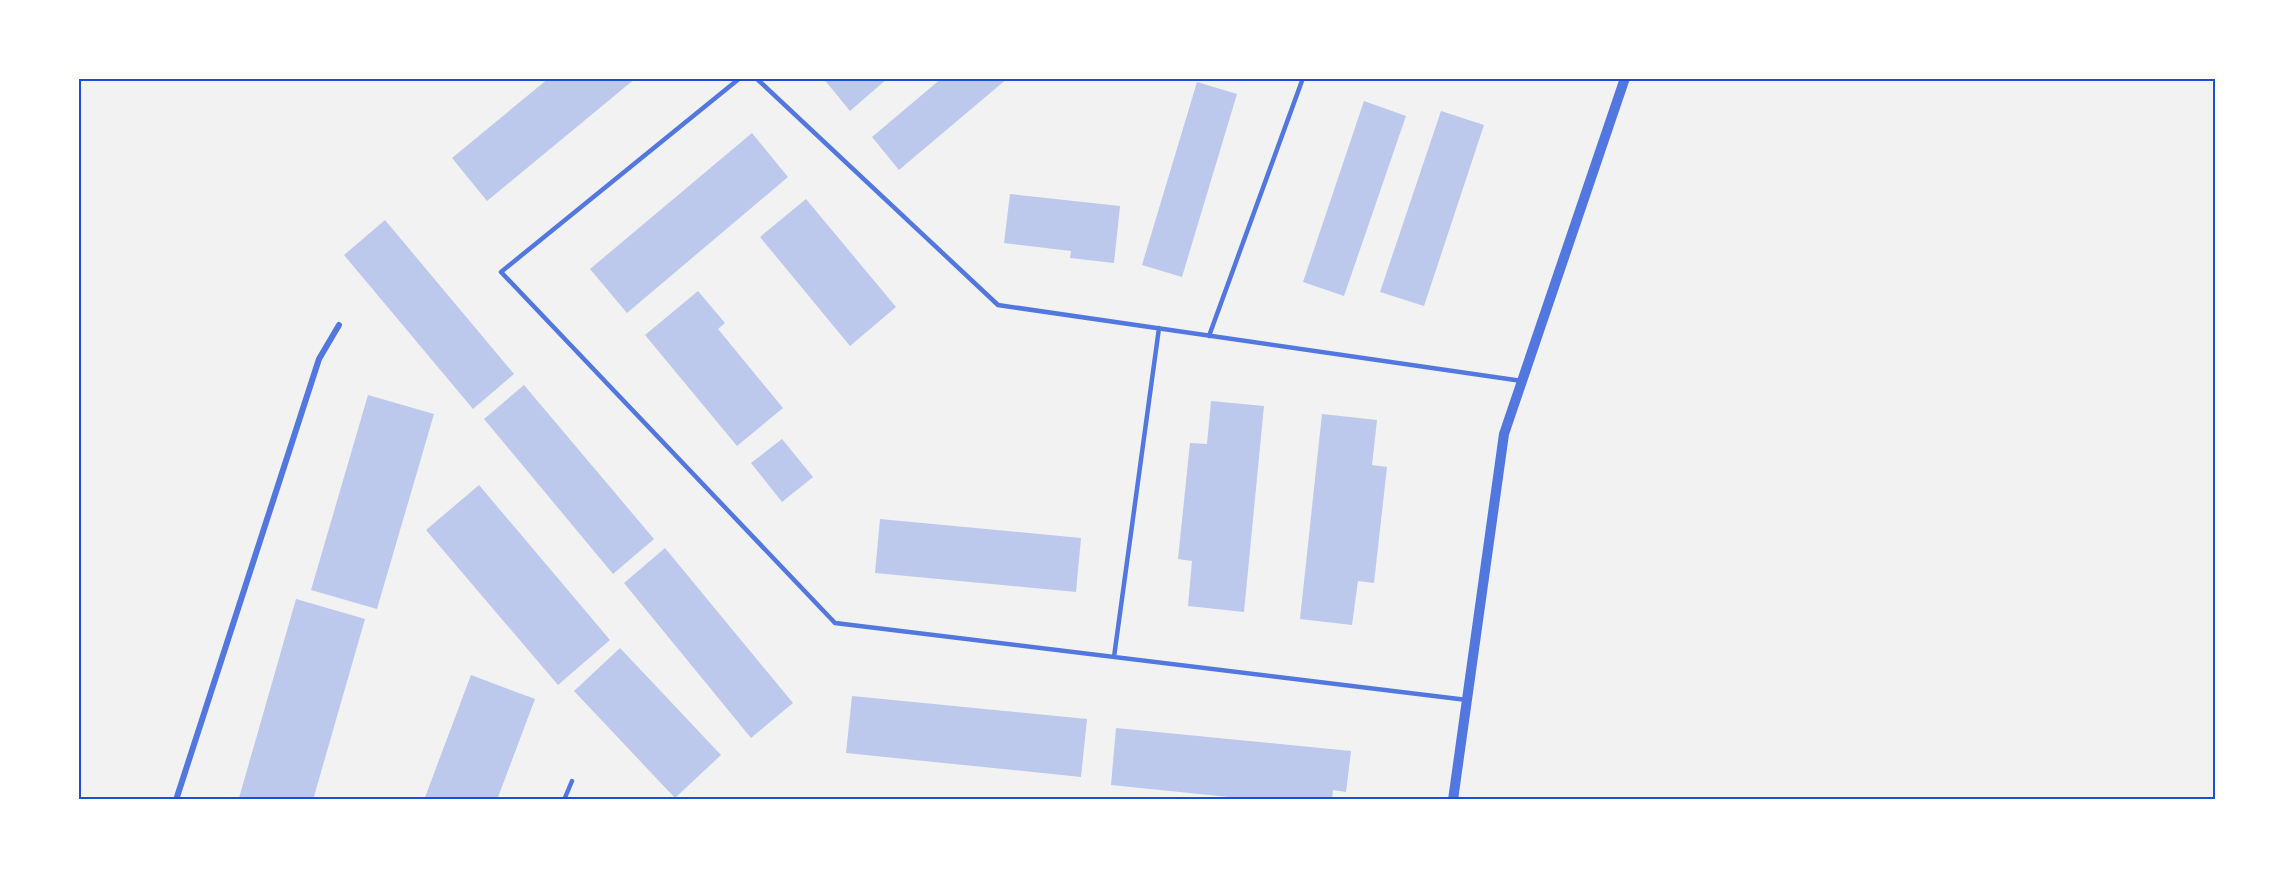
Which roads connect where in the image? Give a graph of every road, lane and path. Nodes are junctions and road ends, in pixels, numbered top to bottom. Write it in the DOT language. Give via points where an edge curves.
graph roads {
  1 [pos="740,78"];
  2 [pos="756,78"];
  3 [pos="1303,78"];
  4 [pos="1625,78"];
  5 [pos="339,324"];
  6 [pos="1159,328"];
  7 [pos="1209,336"];
  8 [pos="1522,381"];
  9 [pos="1114,657"];
  10 [pos="1467,700"];
  11 [pos="572,781"];
  12 [pos="176,800"];
  13 [pos="564,800"];
  14 [pos="1453,800"];
  1 -- 9 [label="lane" via="501,272 835,623"];
  2 -- 6 [label="lane" via="998,305"];
  3 -- 7 [label="lane"];
  4 -- 8 [label="street"];
  5 -- 12 [label="street" via="318,359"];
  6 -- 7 [label="lane"];
  6 -- 9 [label="lane"];
  7 -- 8 [label="lane"];
  8 -- 10 [label="street" via="1504,434"];
  9 -- 10 [label="lane"];
  10 -- 14 [label="street"];
  11 -- 13 [label="lane"];
}
